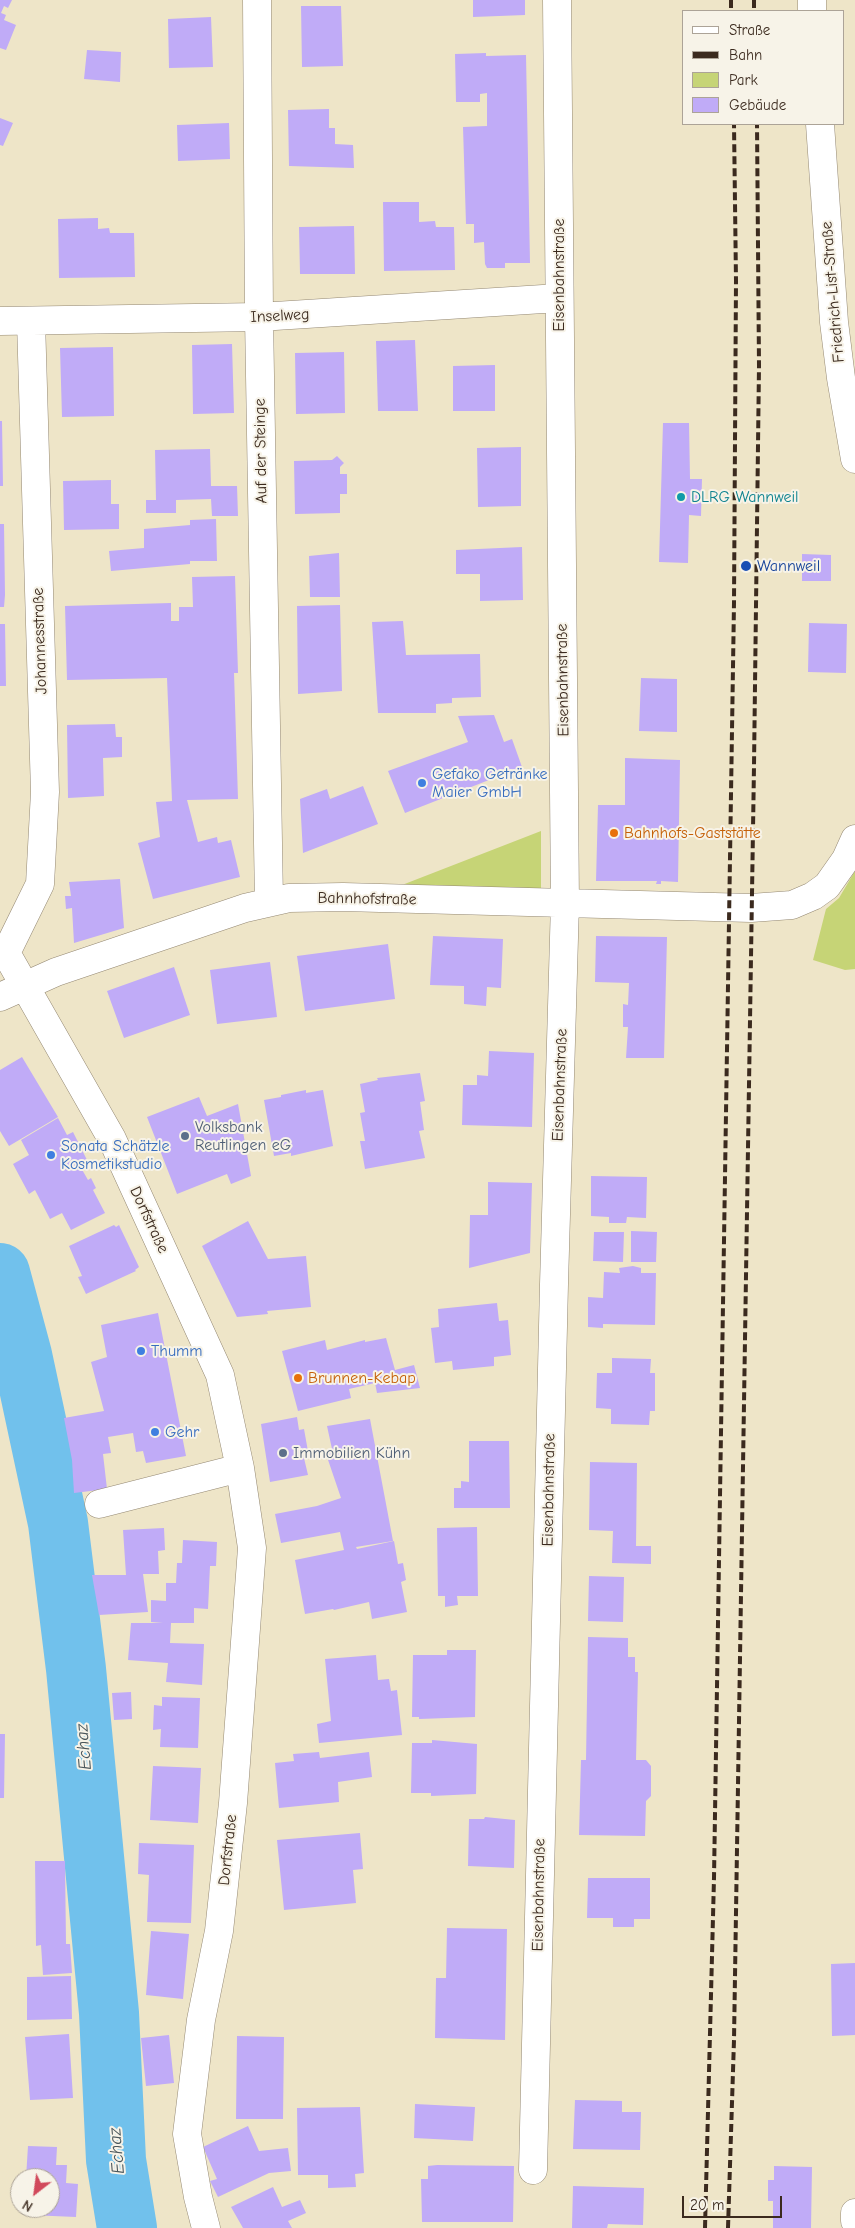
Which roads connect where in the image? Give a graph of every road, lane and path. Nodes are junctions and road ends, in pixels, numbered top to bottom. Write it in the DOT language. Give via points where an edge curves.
graph roads {
  1 [pos="257,0"];
  2 [pos="557,0"];
  3 [pos="820,125"];
  4 [pos="559,298"];
  5 [pos="259,318"];
  6 [pos="0,321"];
  7 [pos="31,321"];
  8 [pos="855,459"];
  9 [pos="855,839"];
  10 [pos="270,901"];
  11 [pos="565,903"];
  12 [pos="3,951"];
  13 [pos="12,992"];
  14 [pos="240,1468"];
  15 [pos="99,1504"];
  16 [pos="533,2170"];
  17 [pos="855,2213"];
  18 [pos="855,2221"];
  19 [pos="206,2228"];
  1 -- 5 [label="street, Auf der Steinge"];
  2 -- 4 [label="street, Eisenbahnstraße"];
  3 -- 8 [label="street, Friedrich-List-Straße" via="834,322"];
  4 -- 5 [label="street, Inselweg"];
  4 -- 11 [label="street, Eisenbahnstraße"];
  5 -- 7 [label="street, Inselweg"];
  5 -- 10 [label="street, Auf der Steinge"];
  6 -- 7 [label="street, Inselweg"];
  7 -- 12 [label="street, Johannesstraße" via="45,792 40,884"];
  9 -- 11 [label="street, Bahnhofstraße" via="827,886 792,905 751,908"];
  10 -- 11 [label="street, Bahnhofstraße" via="343,898"];
  10 -- 13 [label="street, Bahnhofstraße" via="56,972"];
  11 -- 16 [label="street, Eisenbahnstraße"];
  12 -- 13 [label="street, Dorfstraße"];
  13 -- 14 [label="street, Dorfstraße" via="112,1139 220,1375"];
  14 -- 15 [label="street"];
  14 -- 19 [label="street, Dorfstraße" via="252,1548 233,1803 219,1931 201,2020 187,2134"];
  17 -- 18 [label="street"];
}
